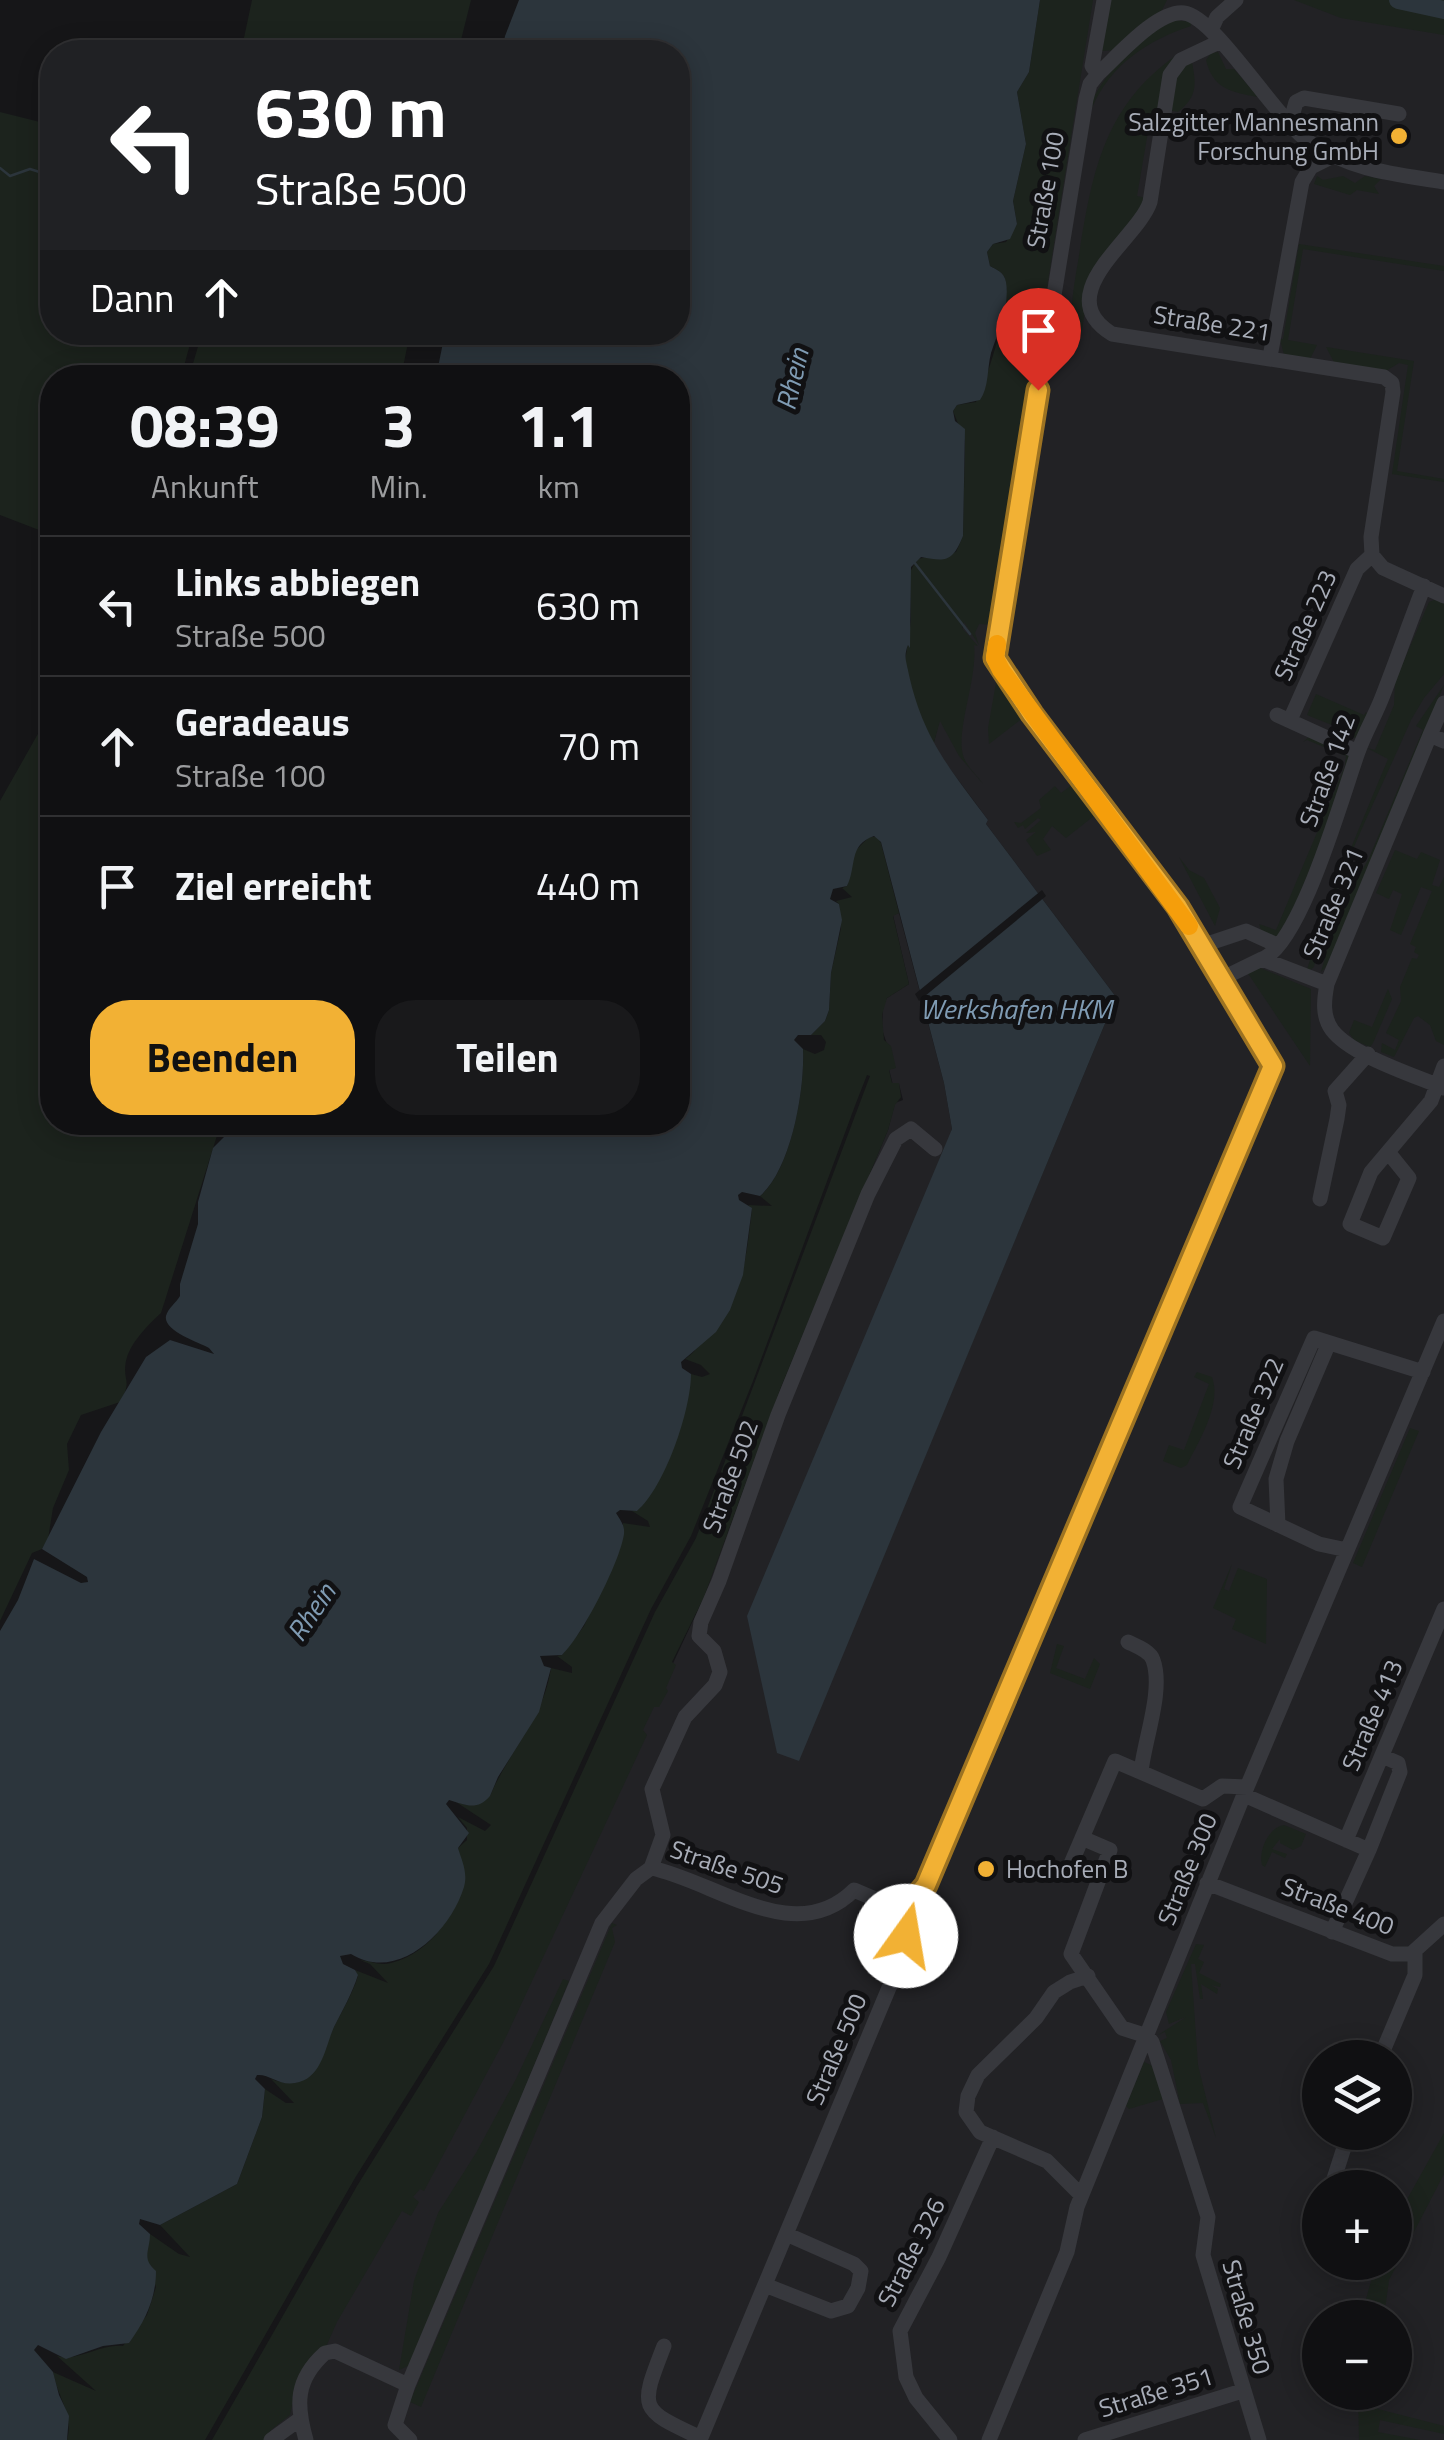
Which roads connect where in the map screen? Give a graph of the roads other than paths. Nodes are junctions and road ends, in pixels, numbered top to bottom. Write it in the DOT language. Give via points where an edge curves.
graph roads {
  1 [pos="1104,0"];
  2 [pos="1236,0"];
  3 [pos="1215,36"];
  4 [pos="1098,74"];
  5 [pos="1399,114"];
  6 [pos="1290,124"];
  7 [pos="1333,156"];
  8 [pos="1444,182"];
  9 [pos="1270,357"];
  10 [pos="1372,555"];
  11 [pos="1424,586"];
  12 [pos="1444,596"];
  13 [pos="1444,703"];
  14 [pos="1437,738"];
  15 [pos="1358,752"];
  16 [pos="1278,945"];
  17 [pos="1201,946"];
  18 [pos="1262,959"];
  19 [pos="1222,979"];
  20 [pos="1327,984"];
  21 [pos="1368,1054"];
  22 [pos="1444,1066"];
  23 [pos="1440,1086"];
  24 [pos="935,1149"];
  25 [pos="1388,1152"];
  26 [pos="1320,1199"];
  27 [pos="1444,1321"];
  28 [pos="1328,1345"];
  29 [pos="1423,1372"];
  30 [pos="1278,1526"];
  31 [pos="1347,1550"];
  32 [pos="1444,1609"];
  33 [pos="1128,1642"];
  34 [pos="1382,1756"];
  35 [pos="1141,1772"];
  36 [pos="1245,1791"];
  37 [pos="1082,1838"];
  38 [pos="1346,1840"];
  39 [pos="1369,1850"];
  40 [pos="651,1868"];
  41 [pos="1067,1874"];
  42 [pos="1207,1883"];
  43 [pos="896,1908"];
  44 [pos="1444,1924"];
  45 [pos="1332,1932"];
  46 [pos="1415,1951"];
  47 [pos="1088,1976"];
  48 [pos="1146,2036"];
  49 [pos="1388,2040"];
  50 [pos="993,2138"];
  51 [pos="1082,2195"];
  52 [pos="786,2234"];
  53 [pos="764,2285"];
  54 [pos="664,2346"];
  55 [pos="408,2385"];
  56 [pos="1242,2391"];
  57 [pos="300,2419"];
  58 [pos="390,2432"];
  59 [pos="701,2439"];
  60 [pos="271,2440"];
  61 [pos="306,2440"];
  62 [pos="410,2440"];
  63 [pos="950,2440"];
  64 [pos="989,2440"];
  65 [pos="1085,2440"];
  66 [pos="1259,2440"];
  1 -- 4 [label="street" via="1092,66"];
  2 -- 3 [label="street" via="1217,16"];
  3 -- 4 [label="street" via="1185,13 1164,16"];
  3 -- 6 [label="street"];
  3 -- 9 [label="street, Straße 221" via="1170,75 1150,202 1100,265 1092,311 1112,334"];
  4 -- 17 [label="street, Straße 100" via="1086,98 995,658"];
  5 -- 6 [label="street" via="1304,98 1296,102"];
  6 -- 7 [label="street"];
  7 -- 8 [label="street" via="1374,172"];
  7 -- 9 [label="street" via="1311,166 1302,182"];
  9 -- 10 [label="street, Straße 221" via="1392,383"];
  10 -- 11 [label="street" via="1384,568"];
  10 -- 15 [label="street, Straße 223" via="1357,569 1283,718"];
  11 -- 12 [label="street"];
  11 -- 15 [label="street, Straße 142"];
  13 -- 14 [label="street, Straße 321"];
  14 -- 20 [label="street, Straße 321"];
  15 -- 16 [label="street, Straße 142" via="1342,808"];
  16 -- 17 [label="street" via="1246,931"];
  16 -- 18 [label="street, Straße 142"];
  17 -- 19 [label="street, Straße 100"];
  18 -- 19 [label="street"];
  18 -- 20 [label="street"];
  19 -- 43 [label="street" via="1273,1066 926,1885 908,1906"];
  20 -- 21 [label="street, Straße 321" via="1331,1028"];
  21 -- 23 [label="street, Straße 321"];
  21 -- 26 [label="street" via="1334,1091 1338,1120"];
  22 -- 23 [label="street"];
  23 -- 25 [label="street"];
  24 -- 40 [label="street, Straße 502" via="911,1129 896,1140 778,1414 700,1622 699,1636 720,1672 684,1717 652,1790 663,1836"];
  25 -- 25 [label="street" via="1409,1178 1383,1238 1350,1224 1371,1172"];
  27 -- 29 [label="street, Straße 300"];
  28 -- 29 [label="street"];
  28 -- 30 [label="street" via="1276,1479"];
  28 -- 30 [label="street, Straße 322" via="1314,1338 1240,1507"];
  29 -- 31 [label="street, Straße 300"];
  30 -- 31 [label="street, Straße 322"];
  31 -- 36 [label="street, Straße 300"];
  32 -- 34 [label="street, Straße 413"];
  33 -- 35 [label="street" via="1154,1661"];
  34 -- 38 [label="street, Straße 413"];
  34 -- 39 [label="street" via="1400,1772"];
  35 -- 36 [label="street" via="1203,1799 1222,1786"];
  35 -- 37 [label="street" via="1115,1760"];
  36 -- 38 [label="street"];
  36 -- 42 [label="street, Straße 300"];
  37 -- 41 [label="street"];
  37 -- 47 [label="street" via="1110,1850 1072,1954"];
  38 -- 39 [label="street"];
  39 -- 45 [label="street"];
  40 -- 43 [label="street, Straße 505" via="799,1916 834,1906 854,1890"];
  40 -- 55 [label="street" via="602,1922"];
  42 -- 45 [label="street, Straße 400"];
  42 -- 48 [label="street, Straße 300"];
  43 -- 52 [label="street, Straße 500" via="906,1936 901,1959"];
  44 -- 46 [label="street, Straße 400"];
  45 -- 46 [label="street, Straße 400" via="1392,1954"];
  46 -- 49 [label="street" via="1415,1975"];
  47 -- 48 [label="street" via="1122,2028"];
  47 -- 50 [label="street" via="1054,1992 978,2075 966,2112"];
  48 -- 51 [label="street, Straße 300"];
  48 -- 56 [label="street, Straße 350" via="1208,2216 1203,2256"];
  50 -- 51 [label="street" via="1047,2161"];
  50 -- 63 [label="street, Straße 326" via="900,2331 916,2398"];
  51 -- 64 [label="street, Straße 300" via="1067,2252"];
  52 -- 53 [label="street, Straße 500"];
  52 -- 53 [label="street" via="854,2264 861,2272 858,2288 848,2306 831,2311"];
  53 -- 59 [label="street, Straße 500"];
  54 -- 59 [label="street" via="646,2392 648,2406"];
  55 -- 57 [label="street" via="336,2351 325,2354 300,2392"];
  55 -- 58 [label="street"];
  56 -- 65 [label="street, Straße 351"];
  56 -- 66 [label="street, Straße 350"];
  57 -- 60 [label="street"];
  57 -- 61 [label="street"];
  58 -- 62 [label="street"];
}
